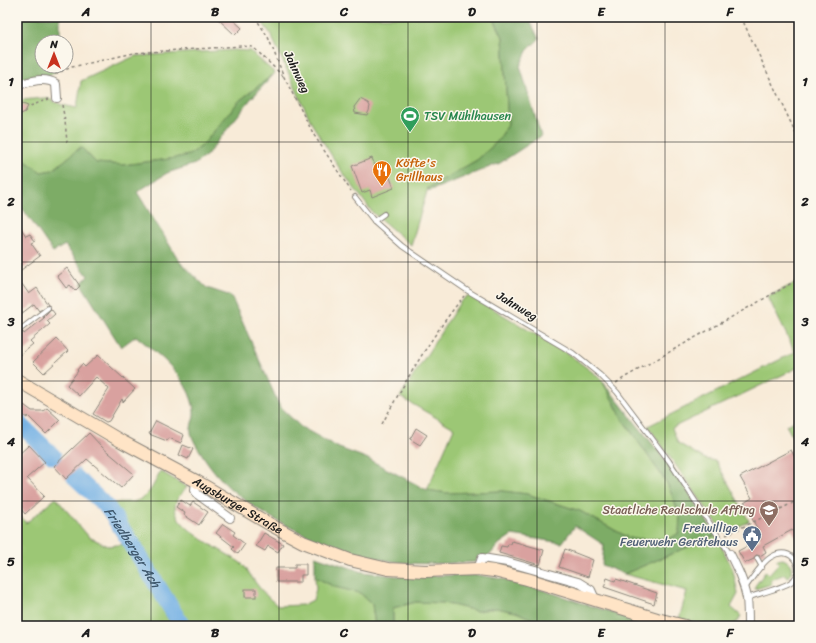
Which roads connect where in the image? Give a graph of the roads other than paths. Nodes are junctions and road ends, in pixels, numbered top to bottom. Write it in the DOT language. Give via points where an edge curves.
graph roads {
  1 [pos="17,85"];
  2 [pos="57,98"];
  3 [pos="356,197"];
  4 [pos="384,214"];
  5 [pos="374,221"];
  6 [pos="48,308"];
  7 [pos="17,332"];
  8 [pos="17,380"];
  9 [pos="196,481"];
  10 [pos="230,518"];
  11 [pos="730,554"];
  12 [pos="757,558"];
  13 [pos="762,566"];
  14 [pos="745,590"];
  15 [pos="747,598"];
  16 [pos="685,626"];
  17 [pos="748,626"];
  1 -- 2 [label="street" via="47,80 56,84"];
  3 -- 5 [label="lane, Jahnweg"];
  4 -- 5 [label="lane"];
  5 -- 11 [label="lane, Jahnweg" via="402,246 468,291 573,353 612,386 669,461"];
  6 -- 7 [label="lane"];
  8 -- 9 [label="main road, Augsburger Straße" via="121,442"];
  9 -- 10 [label="street" via="197,494"];
  9 -- 16 [label="main road, Augsburger Straße" via="303,542 350,560 388,569 478,569 506,573"];
  11 -- 14 [label="street, Jahnweg"];
  12 -- 13 [label="lane"];
  13 -- 14 [label="lane"];
  13 -- 15 [label="lane" via="771,556 789,554 796,562 797,574 790,582"];
  14 -- 15 [label="street, Jahnweg"];
  15 -- 17 [label="street, Jahnweg"];
}
